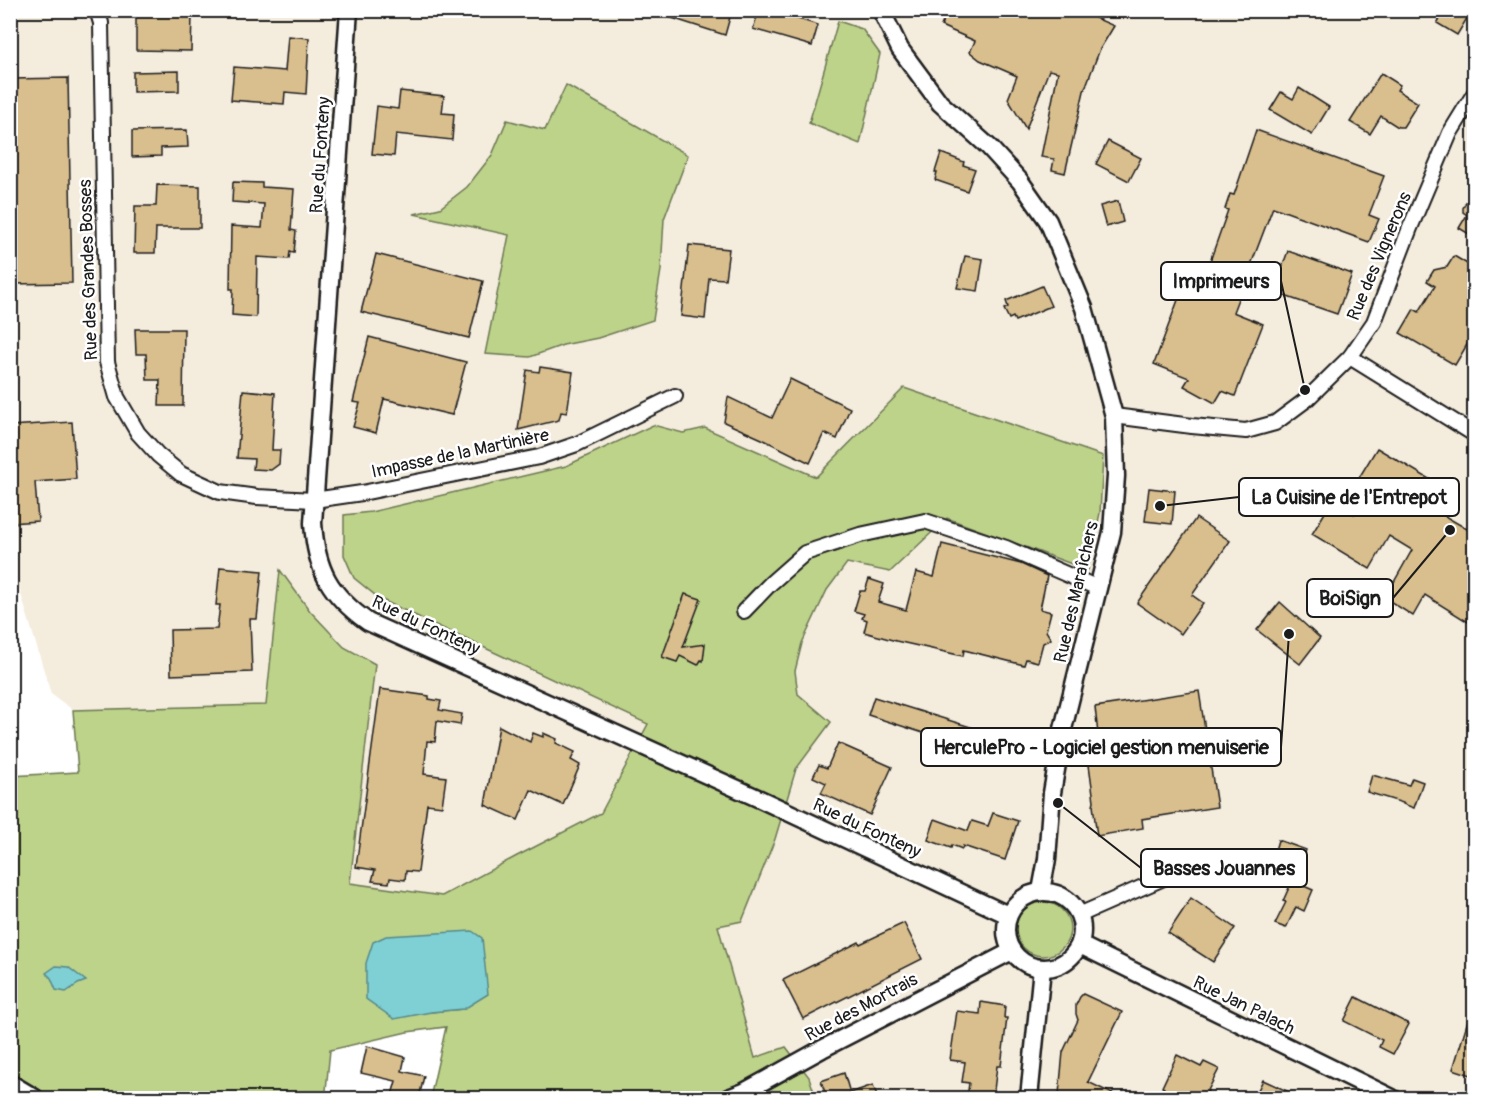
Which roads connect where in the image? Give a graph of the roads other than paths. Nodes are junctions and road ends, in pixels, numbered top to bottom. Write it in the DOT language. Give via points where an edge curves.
graph roads {
  1 [pos="97,10"];
  2 [pos="349,10"];
  3 [pos="881,10"];
  4 [pos="1474,94"];
  5 [pos="1350,357"];
  6 [pos="675,396"];
  7 [pos="1114,416"];
  8 [pos="1474,434"];
  9 [pos="314,500"];
  10 [pos="1098,588"];
  11 [pos="744,611"];
  12 [pos="1168,876"];
  13 [pos="1041,891"];
  14 [pos="1008,915"];
  15 [pos="1079,915"];
  16 [pos="1080,945"];
  17 [pos="1011,951"];
  18 [pos="1042,968"];
  19 [pos="10,1083"];
  20 [pos="35,1098"];
  21 [pos="728,1098"];
  22 [pos="1029,1098"];
  23 [pos="1392,1098"];
  1 -- 9 [label="street, Rue des Grandes Bosses" via="101,23 107,362 117,397 138,433 181,474 220,492"];
  2 -- 9 [label="street, Rue du Fonteny"];
  3 -- 7 [label="street, Rue des Maraîchers" via="900,49 940,103 1020,181 1048,222 1084,308"];
  4 -- 5 [label="street, Rue des Vignerons" via="1450,134 1374,322"];
  5 -- 7 [label="street, Rue des Vignerons" via="1306,400 1275,423 1246,431"];
  5 -- 8 [label="street"];
  6 -- 9 [label="street, Impasse de la Martinière" via="577,444 539,457"];
  7 -- 10 [label="street, Rue des Maraîchers" via="1116,476 1112,532"];
  9 -- 14 [label="street, Rue du Fonteny" via="313,532 319,563 332,589 369,622"];
  10 -- 11 [label="street" via="1006,548 925,521 860,535 805,553"];
  10 -- 13 [label="street, Rue des Maraîchers" via="1063,729"];
  12 -- 15 [label="street"];
  13 -- 14 [label="street" via="1021,899"];
  13 -- 15 [label="street" via="1068,900"];
  14 -- 17 [label="street" via="1005,934"];
  15 -- 16 [label="street"];
  16 -- 18 [label="street" via="1063,963"];
  16 -- 23 [label="street, Rue Jan Palach"];
  17 -- 18 [label="street" via="1030,966"];
  17 -- 21 [label="street, Rue des Mortrais"];
  18 -- 22 [label="street"];
  19 -- 20 [label="street"];
}
